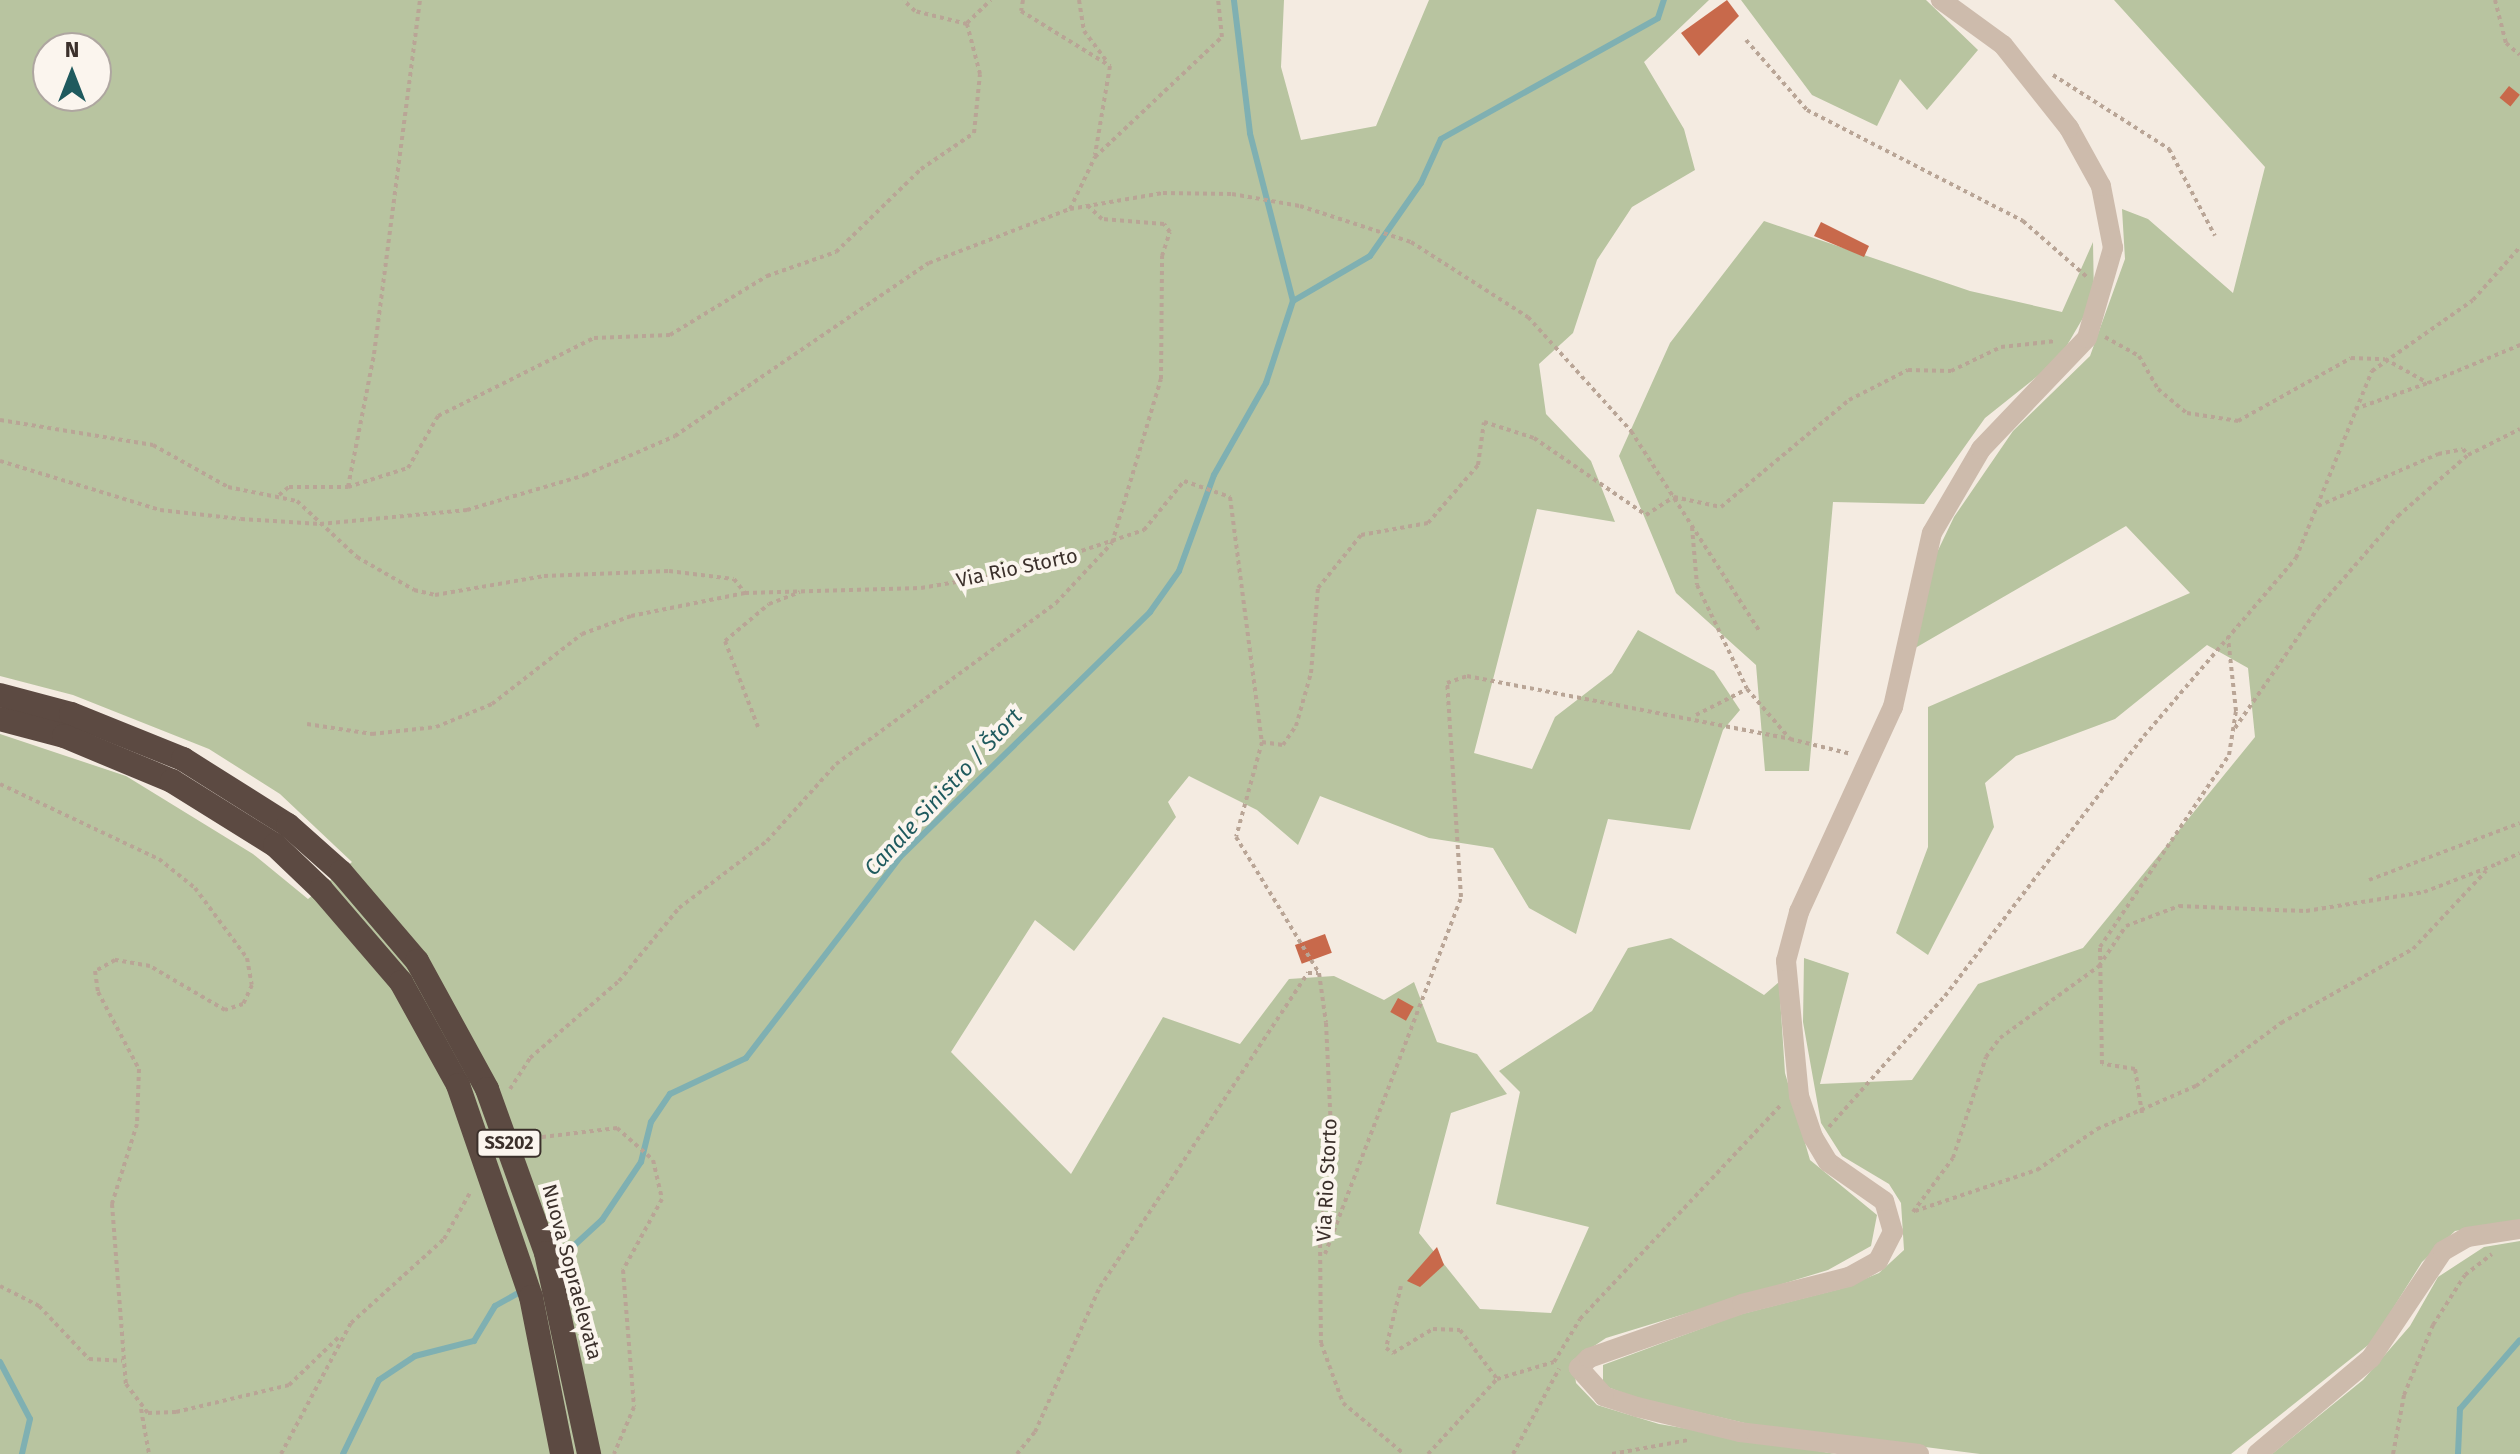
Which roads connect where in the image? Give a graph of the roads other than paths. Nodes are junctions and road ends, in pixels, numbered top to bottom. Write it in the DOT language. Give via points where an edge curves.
graph roads {
  1 [pos="1941,0"];
  2 [pos="0,695"];
  3 [pos="0,719"];
  4 [pos="2520,1229"];
  5 [pos="562,1454"];
  6 [pos="589,1454"];
  7 [pos="1919,1454"];
  8 [pos="2257,1454"];
  1 -- 7 [label="street" via="2003,45 2069,128 2108,212 2106,289 2087,338 1981,449 1932,533 1893,707 1799,912 1786,961 1799,1096 1813,1137 1828,1162 1903,1214 1889,1247 1849,1277 1742,1304 1589,1358 1579,1368 1604,1396 1740,1432"];
  2 -- 6 [label="highway, Nuova Sopraelevata / SS202, bridge" via="71,714 183,759 288,825 341,872 417,961 487,1089 546,1253"];
  3 -- 5 [label="highway, SS202, bridge" via="64,736 172,781 275,845 321,889 401,982 458,1085 531,1297"];
  4 -- 8 [label="street" via="2493,1232 2443,1251 2371,1358"];
}
